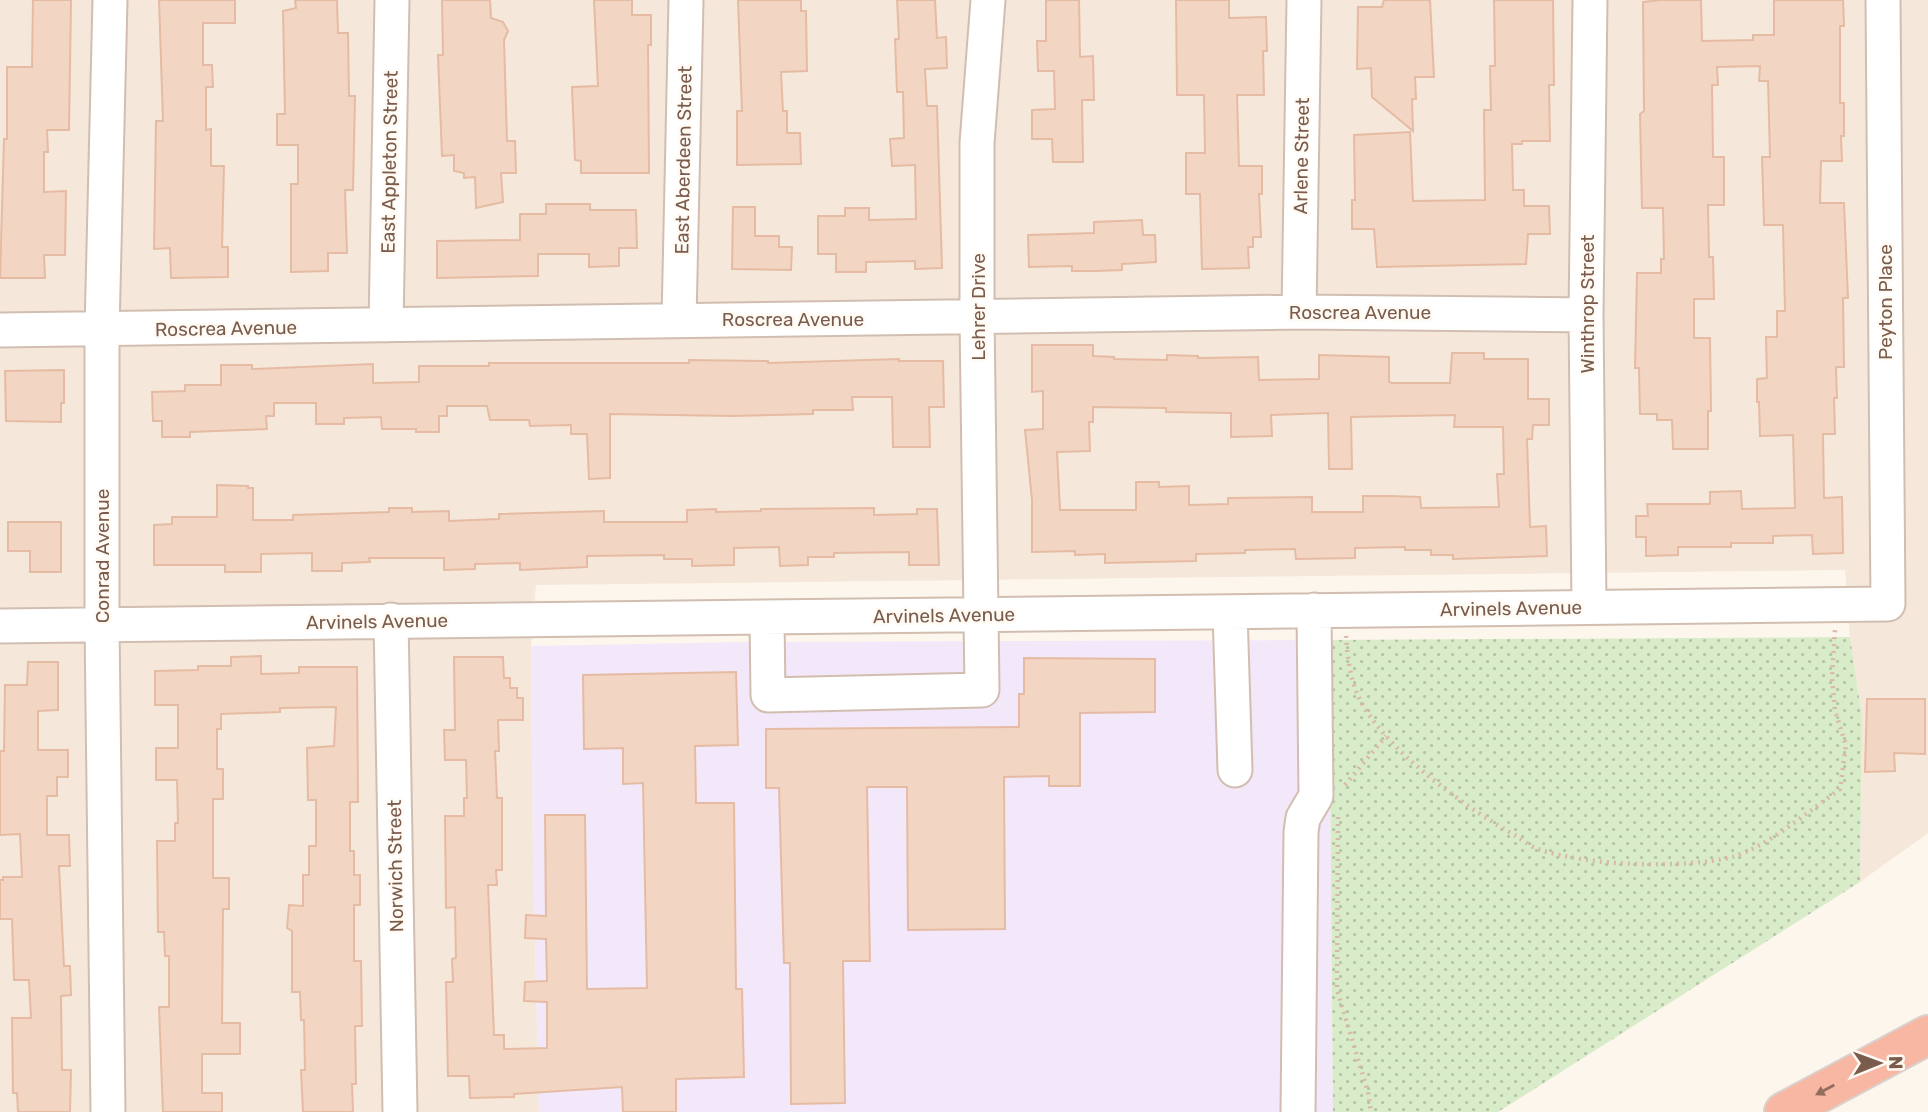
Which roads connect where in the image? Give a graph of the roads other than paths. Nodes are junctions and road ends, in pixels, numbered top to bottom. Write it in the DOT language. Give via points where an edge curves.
graph roads {
  1 [pos="110,0"];
  2 [pos="392,0"];
  3 [pos="687,0"];
  4 [pos="988,0"];
  5 [pos="1304,0"];
  6 [pos="1590,0"];
  7 [pos="1883,0"];
  8 [pos="1298,312"];
  9 [pos="1586,314"];
  10 [pos="977,317"];
  11 [pos="679,320"];
  12 [pos="386,325"];
  13 [pos="0,330"];
  14 [pos="102,330"];
  15 [pos="1888,604"];
  16 [pos="1589,607"];
  17 [pos="1329,610"];
  18 [pos="1230,612"];
  19 [pos="982,615"];
  20 [pos="767,617"];
  21 [pos="391,620"];
  22 [pos="102,625"];
  23 [pos="0,626"];
  24 [pos="1235,770"];
  25 [pos="1928,1035"];
  26 [pos="108,1112"];
  27 [pos="400,1112"];
  28 [pos="1298,1112"];
  29 [pos="1784,1112"];
  1 -- 14 [label="street, Conrad Avenue"];
  2 -- 12 [label="street, East Appleton Street"];
  3 -- 11 [label="street, East Aberdeen Street"];
  4 -- 10 [label="street, Lehrer Drive" via="977,143"];
  5 -- 8 [label="street, Arlene Street"];
  6 -- 9 [label="street, Winthrop Street"];
  7 -- 15 [label="street, Peyton Place"];
  8 -- 9 [label="street, Roscrea Avenue"];
  8 -- 10 [label="street, Roscrea Avenue"];
  9 -- 16 [label="street, Winthrop Street"];
  10 -- 11 [label="street, Roscrea Avenue"];
  10 -- 19 [label="street, Lehrer Drive"];
  11 -- 12 [label="street, Roscrea Avenue"];
  12 -- 14 [label="street, Roscrea Avenue"];
  13 -- 14 [label="street, Roscrea Avenue"];
  14 -- 22 [label="street, Conrad Avenue"];
  15 -- 16 [label="street, Arvinels Avenue"];
  16 -- 17 [label="street, Arvinels Avenue"];
  17 -- 18 [label="street, Arvinels Avenue"];
  17 -- 28 [label="street" via="1316,796 1303,818 1301,832"];
  18 -- 19 [label="street, Arvinels Avenue"];
  18 -- 24 [label="street"];
  19 -- 20 [label="street, Arvinels Avenue"];
  19 -- 20 [label="street, Lehrer Drive" via="982,690 768,695"];
  20 -- 21 [label="street, Arvinels Avenue"];
  21 -- 22 [label="street, Arvinels Avenue"];
  21 -- 27 [label="street, Norwich Street"];
  22 -- 23 [label="street, Arvinels Avenue"];
  22 -- 26 [label="street, Conrad Avenue"];
  25 -- 29 [label="highway, one-way"];
}
